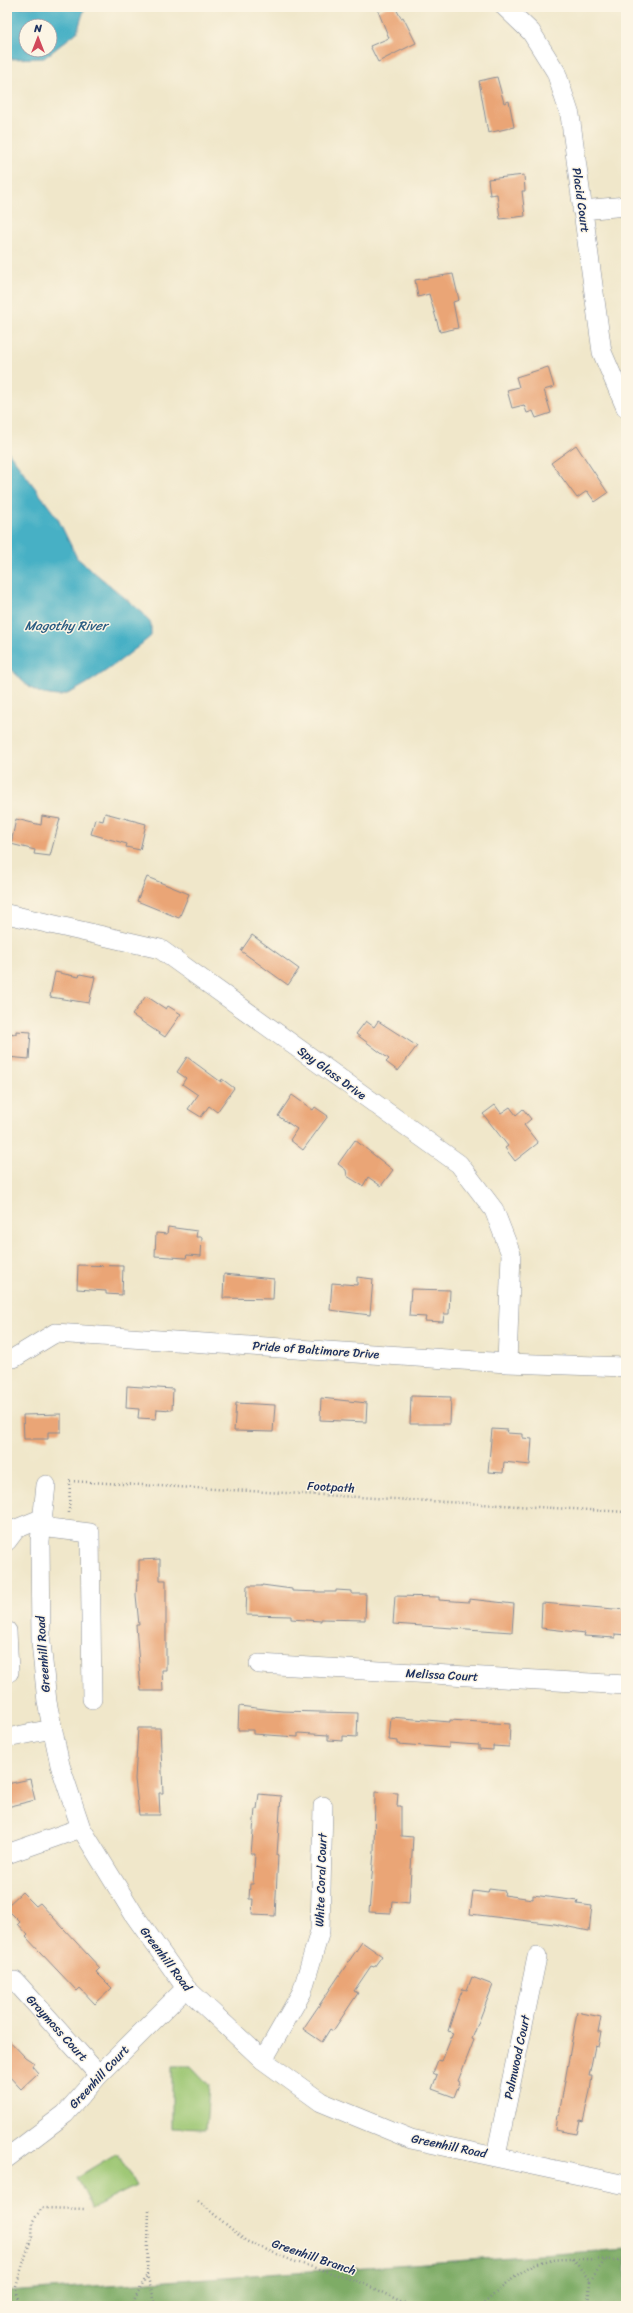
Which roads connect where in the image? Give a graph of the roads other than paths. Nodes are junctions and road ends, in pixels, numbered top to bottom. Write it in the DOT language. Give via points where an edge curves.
graph roads {
  1 [pos="505,7"];
  2 [pos="626,206"];
  3 [pos="582,210"];
  4 [pos="626,408"];
  5 [pos="7,914"];
  6 [pos="14,1358"];
  7 [pos="507,1362"];
  8 [pos="626,1367"];
  9 [pos="46,1485"];
  10 [pos="42,1523"];
  11 [pos="7,1541"];
  12 [pos="7,1631"];
  13 [pos="258,1664"];
  14 [pos="9,1672"];
  15 [pos="626,1685"];
  16 [pos="92,1699"];
  17 [pos="52,1729"];
  18 [pos="7,1738"];
  19 [pos="323,1806"];
  20 [pos="81,1828"];
  21 [pos="7,1854"];
  22 [pos="537,1957"];
  23 [pos="15,1981"];
  24 [pos="186,1988"];
  25 [pos="263,2060"];
  26 [pos="99,2075"];
  27 [pos="496,2156"];
  28 [pos="7,2158"];
  29 [pos="626,2184"];
  1 -- 3 [label="street, Placid Court" via="531,32 556,72 570,115"];
  2 -- 3 [label="street"];
  3 -- 4 [label="street, Placid Court" via="602,352"];
  5 -- 7 [label="street, Spy Glass Drive" via="160,949 459,1164 494,1210 511,1254"];
  6 -- 7 [label="street, Pride of Baltimore Drive" via="55,1333"];
  7 -- 8 [label="street, Pride of Baltimore Drive"];
  9 -- 10 [label="street, Greenhill Road"];
  10 -- 11 [label="street" via="16,1529"];
  10 -- 16 [label="street" via="90,1533"];
  10 -- 17 [label="street, Greenhill Road" via="41,1642"];
  12 -- 14 [label="street"];
  13 -- 15 [label="street, Melissa Court"];
  17 -- 18 [label="street"];
  17 -- 20 [label="street, Greenhill Road" via="60,1765"];
  19 -- 25 [label="street, White Coral Court" via="320,1931 302,1992"];
  20 -- 21 [label="street"];
  20 -- 24 [label="street, Greenhill Road" via="135,1916"];
  22 -- 27 [label="street, Palmwood Court"];
  23 -- 26 [label="street, Graymoss Court"];
  24 -- 25 [label="street, Greenhill Road"];
  24 -- 26 [label="street, Greenhill Court"];
  25 -- 27 [label="street, Greenhill Road" via="321,2102 334,2108 411,2139"];
  26 -- 28 [label="street, Greenhill Court" via="65,2114"];
  27 -- 29 [label="street, Greenhill Road"];
}
